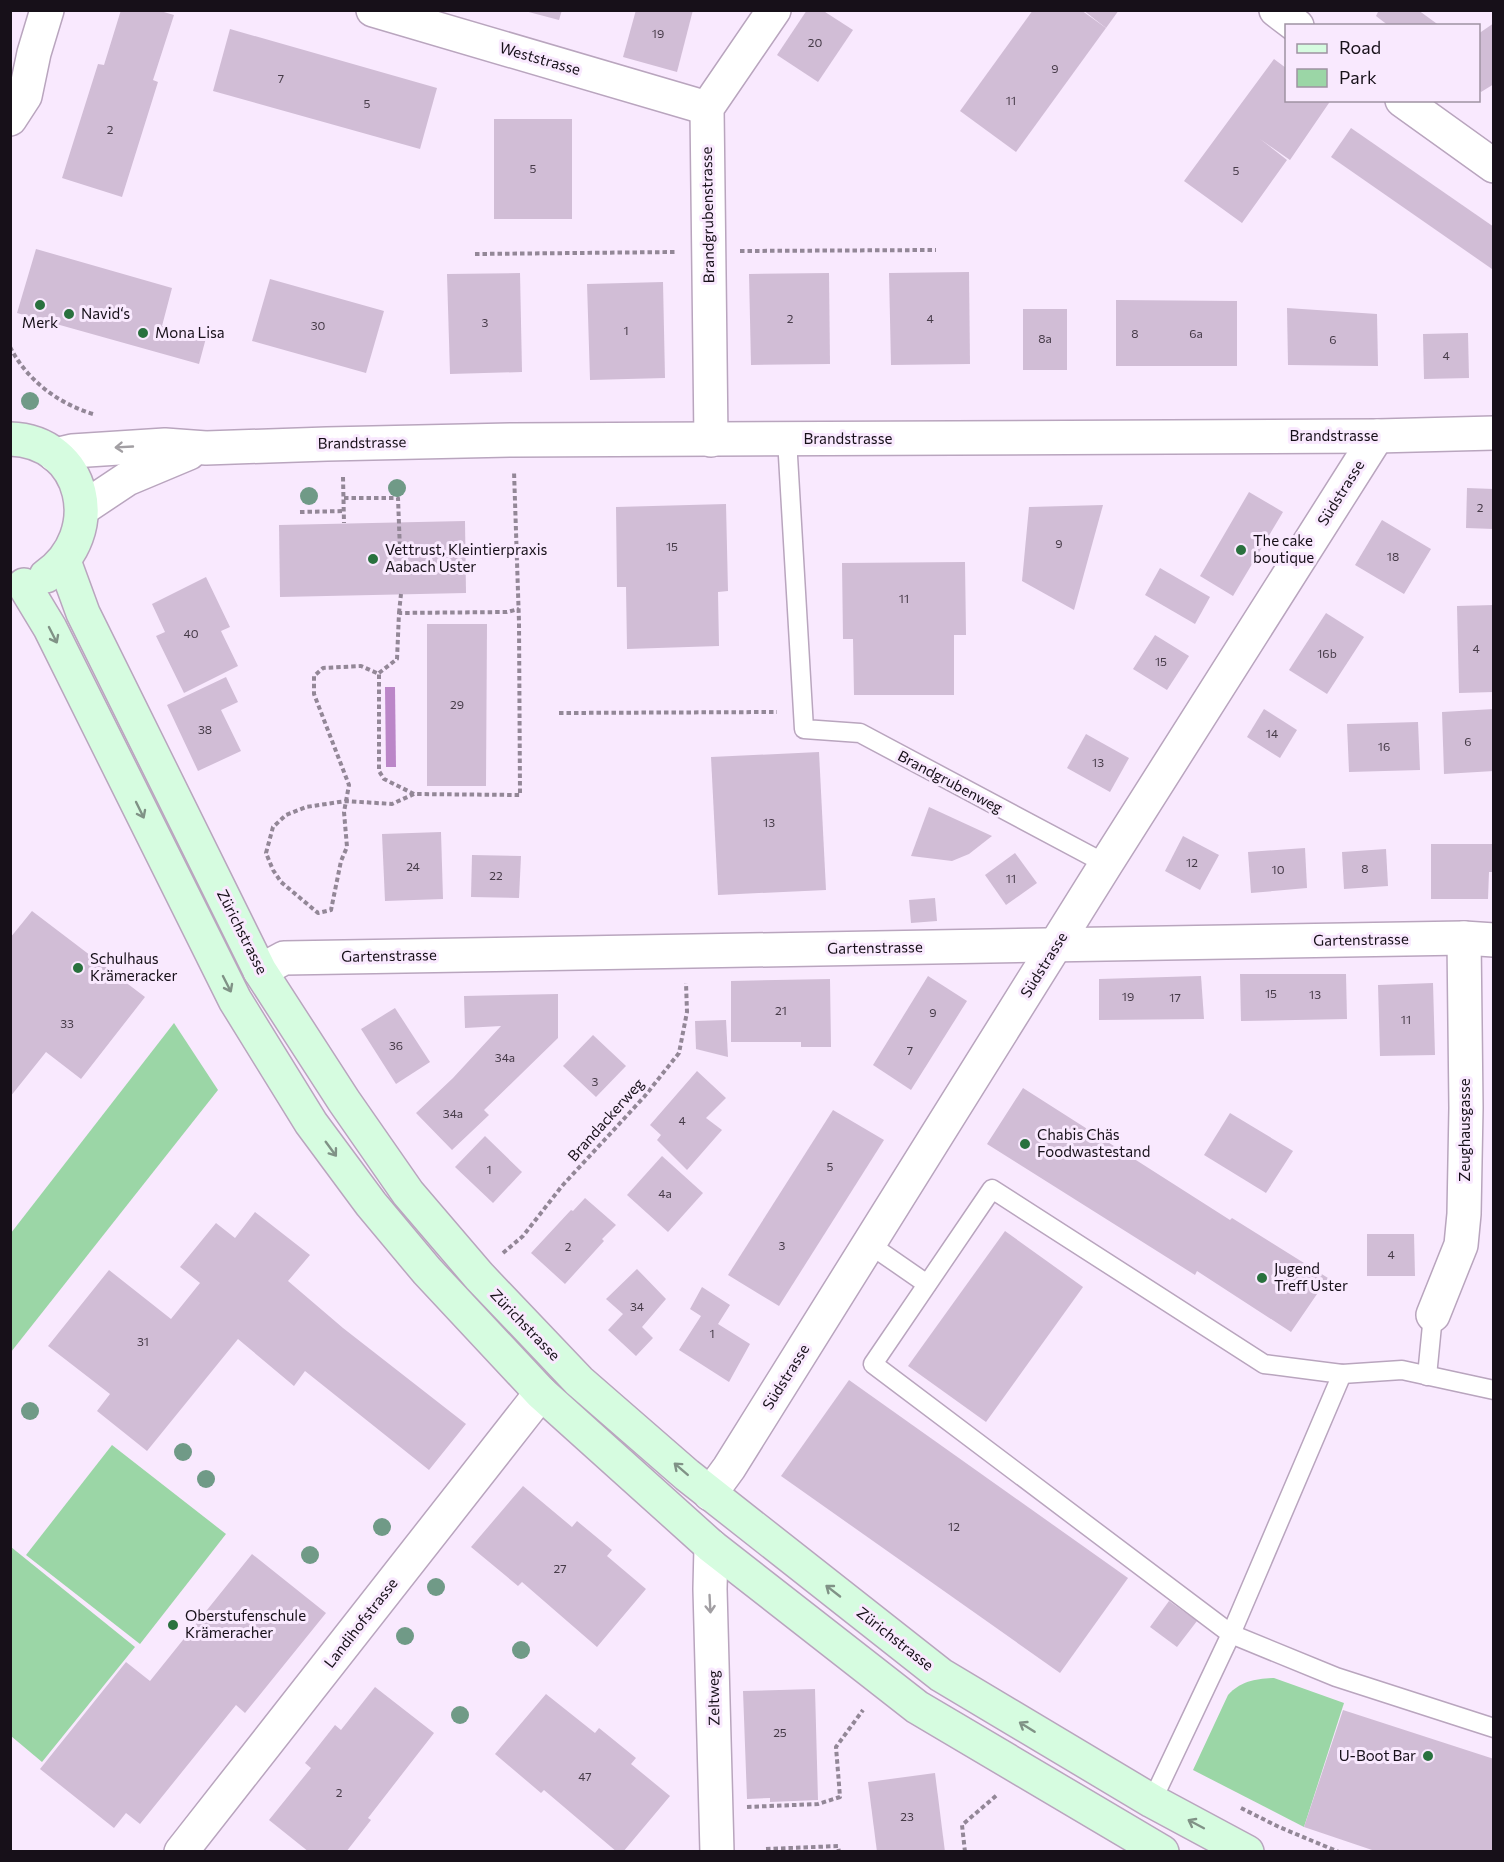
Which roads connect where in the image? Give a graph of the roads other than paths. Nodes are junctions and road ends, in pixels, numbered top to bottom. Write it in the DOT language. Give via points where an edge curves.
graph roads {
  1 [pos="48,10"];
  2 [pos="774,10"];
  3 [pos="1276,10"];
  4 [pos="391,13"];
  5 [pos="1294,24"];
  6 [pos="22,62"];
  7 [pos="1405,102"];
  8 [pos="707,108"];
  9 [pos="10,119"];
  10 [pos="1494,166"];
  11 [pos="1494,433"];
  12 [pos="12,436"];
  13 [pos="1377,436"];
  14 [pos="787,439"];
  15 [pos="711,440"];
  16 [pos="203,448"];
  17 [pos="55,455"];
  18 [pos="82,509"];
  19 [pos="64,561"];
  20 [pos="17,585"];
  21 [pos="1106,864"];
  22 [pos="1479,939"];
  23 [pos="1056,946"];
  24 [pos="260,971"];
  25 [pos="1480,1108"];
  26 [pos="869,1244"];
  27 [pos="927,1284"];
  28 [pos="1433,1315"];
  29 [pos="1342,1374"];
  30 [pos="1427,1376"];
  31 [pos="1494,1390"];
  32 [pos="541,1393"];
  33 [pos="710,1494"];
  34 [pos="711,1546"];
  35 [pos="1231,1634"];
  36 [pos="1494,1728"];
  37 [pos="1152,1802"];
  38 [pos="181,1851"];
  39 [pos="717,1851"];
  40 [pos="1162,1851"];
  41 [pos="1248,1851"];
  1 -- 6 [label="street"];
  2 -- 8 [label="street"];
  3 -- 5 [label="street"];
  4 -- 8 [label="street, Weststrasse"];
  6 -- 9 [label="street" via="26,96"];
  7 -- 10 [label="street"];
  8 -- 15 [label="street, Brandgrubenstrasse"];
  11 -- 13 [label="street, Brandstrasse"];
  12 -- 17 [label="main road"];
  13 -- 14 [label="street, Brandstrasse"];
  13 -- 21 [label="street, Südstrasse"];
  14 -- 15 [label="street, Brandstrasse"];
  14 -- 21 [label="lane, Brandgrubenweg" via="804,729 860,733"];
  15 -- 16 [label="street, Brandstrasse" via="513,440"];
  16 -- 17 [label="street, Brandstrasse, one-way" via="121,447"];
  16 -- 18 [label="street, Brandstrasse" via="128,478"];
  17 -- 18 [label="main road" via="72,474"];
  18 -- 19 [label="main road" via="78,537"];
  19 -- 20 [label="main road" via="46,576"];
  19 -- 24 [label="main road, Zürichstrasse" via="82,613"];
  20 -- 32 [label="main road, one-way" via="50,628 235,1000 311,1123 426,1271"];
  21 -- 23 [label="street, Südstrasse"];
  22 -- 23 [label="street, Gartenstrasse"];
  22 -- 25 [label="street, Zeughausgasse"];
  23 -- 24 [label="street, Gartenstrasse" via="284,958"];
  23 -- 26 [label="street, Südstrasse"];
  33 -- 24 [label="main road, Zürichstrasse, one-way" via="579,1380 479,1276 408,1193"];
  25 -- 28 [label="street, Zeughausgasse" via="1461,1245"];
  26 -- 27 [label="lane"];
  26 -- 33 [label="street, Südstrasse"];
  27 -- 29 [label="lane" via="992,1188 1264,1364"];
  27 -- 35 [label="lane" via="873,1364"];
  28 -- 30 [label="lane"];
  29 -- 30 [label="lane" via="1402,1370"];
  29 -- 35 [label="lane"];
  30 -- 31 [label="lane"];
  32 -- 34 [label="main road"];
  32 -- 38 [label="street, Landihofstrasse"];
  37 -- 33 [label="main road, Zürichstrasse, one-way" via="941,1675"];
  34 -- 39 [label="street, Zeltweg, one-way"];
  34 -- 40 [label="main road" via="917,1707"];
  35 -- 36 [label="lane" via="1336,1677"];
  35 -- 37 [label="lane"];
  41 -- 37 [label="main road, Zürichstrasse, one-way"];
}
